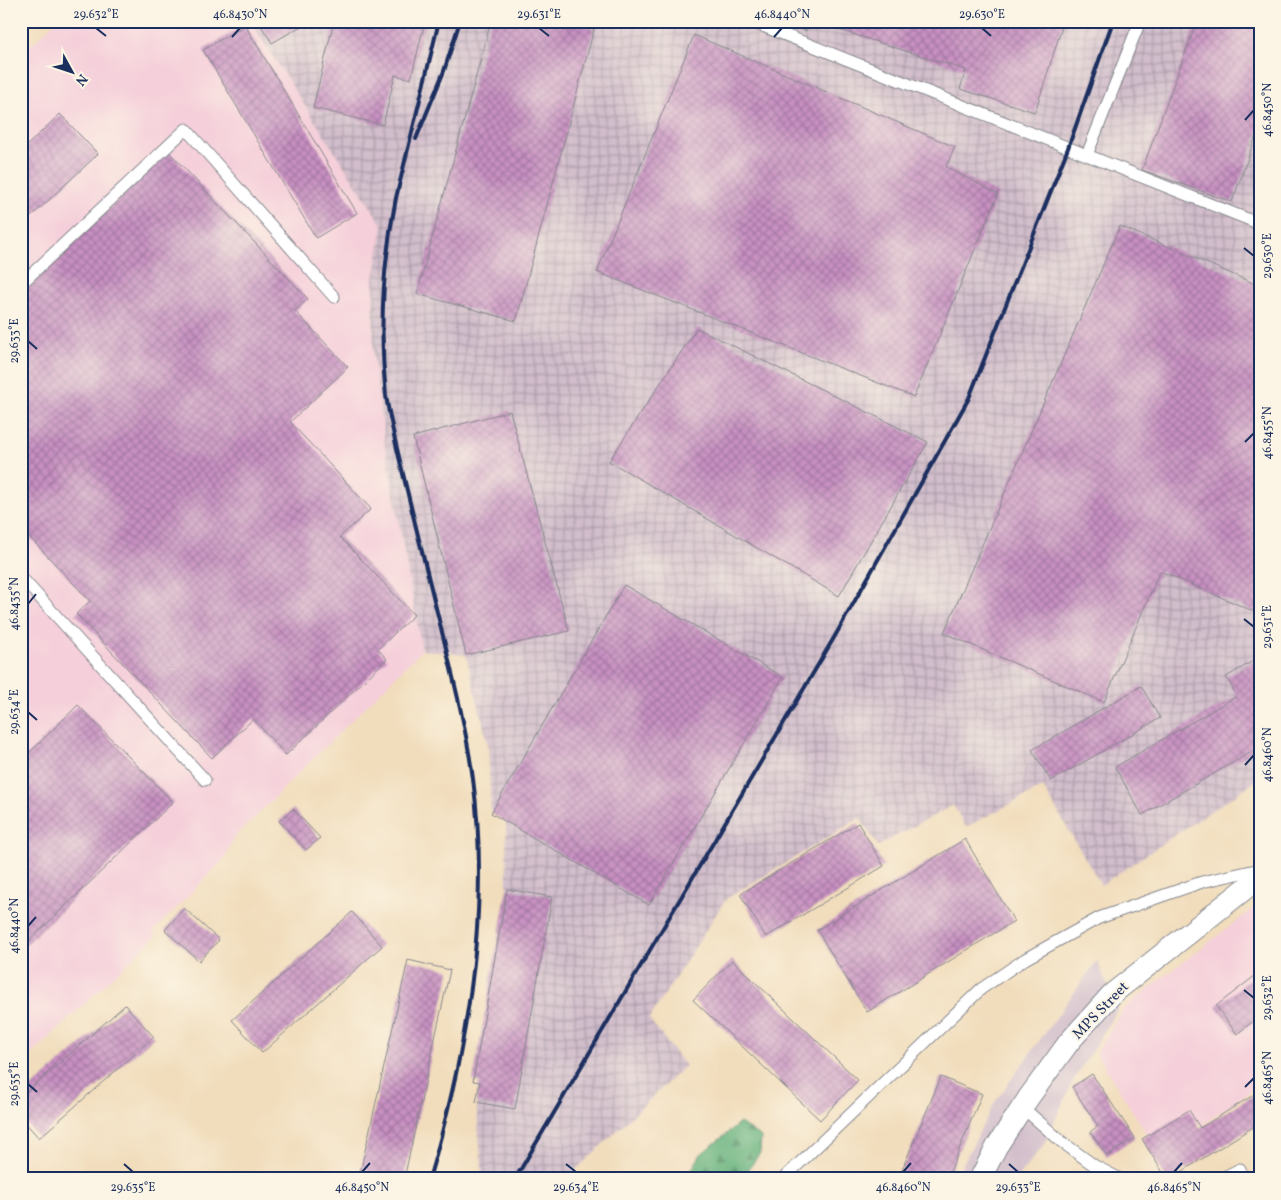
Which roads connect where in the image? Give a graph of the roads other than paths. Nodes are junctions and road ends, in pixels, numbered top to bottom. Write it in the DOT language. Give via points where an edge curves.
graph roads {
  1 [pos="750,21"];
  2 [pos="1140,21"];
  3 [pos="1087,156"];
  4 [pos="1260,224"];
  5 [pos="21,284"];
  6 [pos="334,297"];
  7 [pos="23,583"];
  8 [pos="205,780"];
  9 [pos="1260,869"];
  10 [pos="1260,877"];
  11 [pos="1022,1107"];
  12 [pos="1240,1169"];
  13 [pos="783,1179"];
  14 [pos="980,1179"];
  15 [pos="1120,1179"];
  16 [pos="1220,1179"];
  1 -- 3 [label="lane"];
  2 -- 3 [label="lane"];
  3 -- 4 [label="lane"];
  5 -- 6 [label="lane" via="186,129"];
  7 -- 8 [label="lane"];
  9 -- 13 [label="lane" via="1202,882 1099,918 1025,959 981,989"];
  10 -- 11 [label="street, MPS Street" via="1112,994 1069,1042"];
  11 -- 14 [label="street, MPS Street"];
  11 -- 15 [label="lane" via="1062,1142"];
  12 -- 16 [label="lane"];
}
